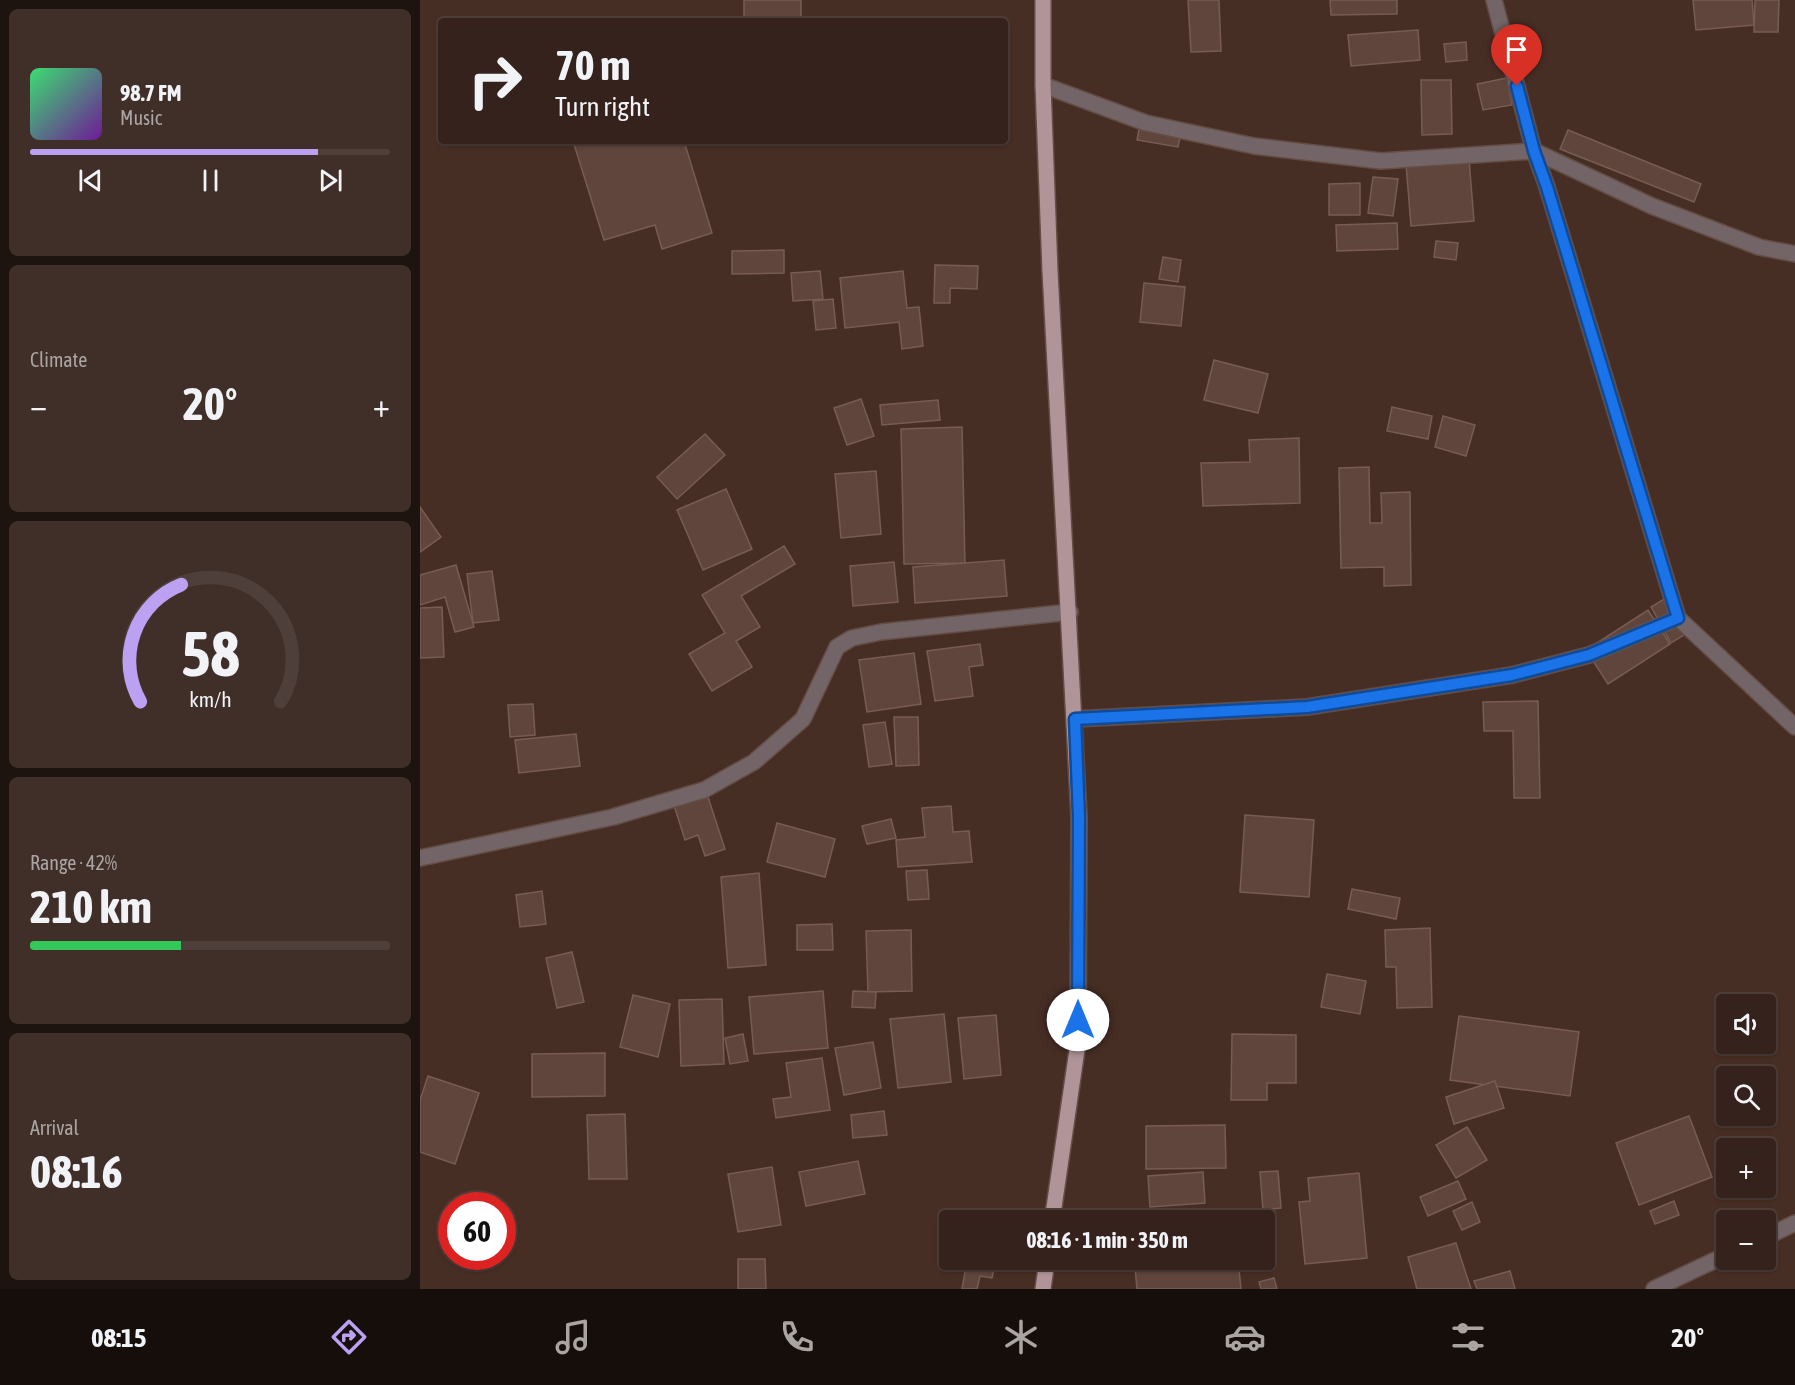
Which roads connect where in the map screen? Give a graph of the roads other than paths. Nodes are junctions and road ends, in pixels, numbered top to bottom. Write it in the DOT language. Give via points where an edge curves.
graph roads {
  1 [pos="1043,0"];
  2 [pos="1494,0"];
  3 [pos="1042,85"];
  4 [pos="1534,151"];
  5 [pos="1795,254"];
  6 [pos="1070,612"];
  7 [pos="1678,618"];
  8 [pos="1075,719"];
  9 [pos="1795,727"];
  10 [pos="420,858"];
  11 [pos="1054,1210"];
  12 [pos="1795,1223"];
  13 [pos="1776,1232"];
  14 [pos="1716,1261"];
  15 [pos="1046,1270"];
  16 [pos="1043,1289"];
  17 [pos="1654,1289"];
  1 -- 3 [label="main road"];
  2 -- 4 [label="street"];
  3 -- 4 [label="street" via="1146,123 1254,147 1380,161"];
  3 -- 6 [label="main road"];
  4 -- 5 [label="street" via="1652,206 1759,247"];
  4 -- 7 [label="street"];
  6 -- 8 [label="main road"];
  6 -- 10 [label="street" via="852,638 837,647 803,718 754,762 704,790 613,817"];
  7 -- 8 [label="street" via="1589,655 1512,675 1307,707"];
  7 -- 9 [label="street"];
  8 -- 11 [label="main road" via="1079,817 1078,1043"];
  12 -- 13 [label="street"];
  14 -- 17 [label="street"];
  15 -- 16 [label="main road"];
}
